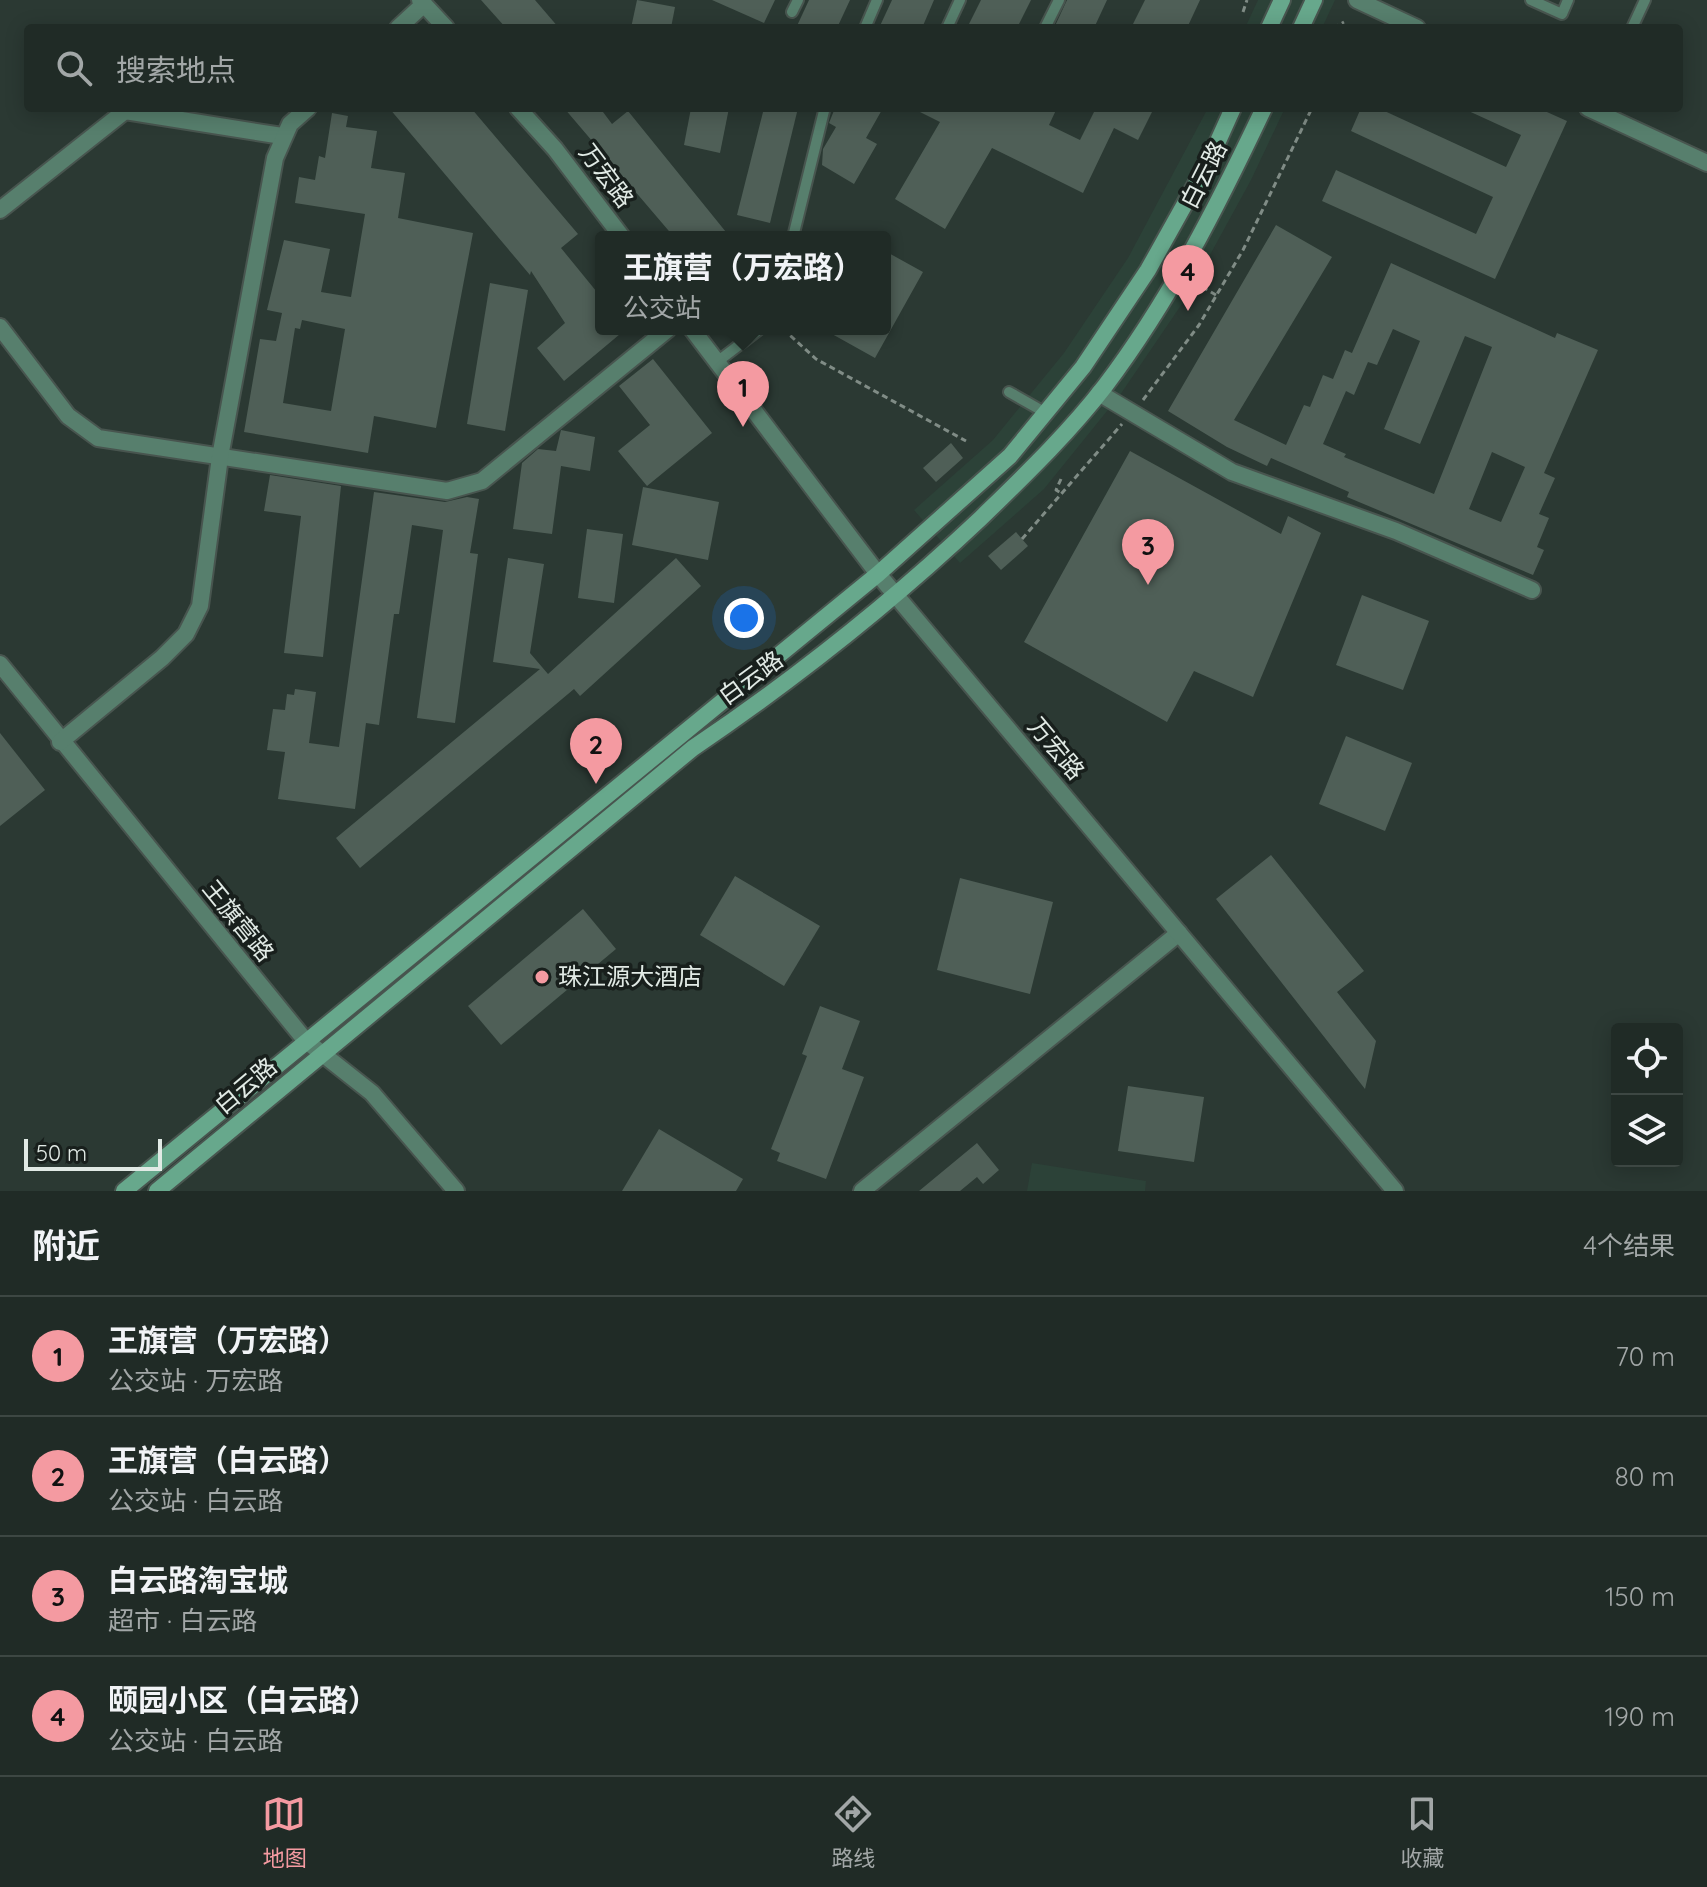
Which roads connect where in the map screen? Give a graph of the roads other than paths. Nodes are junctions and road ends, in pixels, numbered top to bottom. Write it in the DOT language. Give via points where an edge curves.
graph roads {
  1 [pos="798,0"];
  2 [pos="877,0"];
  3 [pos="960,0"];
  4 [pos="1059,0"];
  5 [pos="1282,0"];
  6 [pos="1314,0"];
  7 [pos="1357,0"];
  8 [pos="1531,0"];
  9 [pos="1568,0"];
  10 [pos="1645,0"];
  11 [pos="422,2"];
  12 [pos="792,12"];
  13 [pos="402,24"];
  14 [pos="442,24"];
  15 [pos="867,24"];
  16 [pos="949,24"];
  17 [pos="1047,24"];
  18 [pos="1271,24"];
  19 [pos="1303,24"];
  20 [pos="1408,24"];
  21 [pos="1634,24"];
  22 [pos="124,112"];
  23 [pos="131,112"];
  24 [pos="304,112"];
  25 [pos="522,112"];
  26 [pos="824,112"];
  27 [pos="1231,112"];
  28 [pos="1262,112"];
  29 [pos="1599,112"];
  30 [pos="282,136"];
  31 [pos="1707,163"];
  32 [pos="0,210"];
  33 [pos="617,231"];
  34 [pos="794,231"];
  35 [pos="0,327"];
  36 [pos="661,335"];
  37 [pos="697,335"];
  38 [pos="752,335"];
  39 [pos="717,362"];
  40 [pos="1009,392"];
  41 [pos="1099,393"];
  42 [pos="1046,413"];
  43 [pos="220,457"];
  44 [pos="878,574"];
  45 [pos="1532,590"];
  46 [pos="896,596"];
  47 [pos="0,664"];
  48 [pos="60,742"];
  49 [pos="1179,933"];
  50 [pos="305,1040"];
  51 [pos="320,1055"];
  52 [pos="124,1191"];
  53 [pos="157,1191"];
  54 [pos="456,1191"];
  55 [pos="862,1191"];
  56 [pos="1395,1191"];
  1 -- 12 [label="lane"];
  2 -- 15 [label="lane"];
  3 -- 16 [label="lane"];
  4 -- 17 [label="lane"];
  5 -- 18 [label="main road"];
  6 -- 19 [label="main road"];
  7 -- 20 [label="street"];
  8 -- 9 [label="lane" via="1562,14"];
  10 -- 21 [label="lane"];
  11 -- 13 [label="street"];
  11 -- 14 [label="street"];
  22 -- 32 [label="street"];
  23 -- 30 [label="street"];
  24 -- 30 [label="street"];
  25 -- 33 [label="street, 万宏路"];
  26 -- 34 [label="lane"];
  27 -- 42 [label="main road, 白云路" via="1148,270"];
  28 -- 41 [label="main road, 白云路" via="1172,288"];
  29 -- 31 [label="street"];
  30 -- 43 [label="street"];
  35 -- 43 [label="street" via="82,429 98,438"];
  36 -- 43 [label="street" via="482,481 447,491"];
  37 -- 39 [label="street, 万宏路"];
  38 -- 39 [label="lane"];
  39 -- 44 [label="street, 万宏路"];
  40 -- 42 [label="lane"];
  41 -- 45 [label="street" via="1232,472 1396,531"];
  41 -- 46 [label="main road, 白云路" via="1020,480"];
  42 -- 44 [label="main road, 白云路" via="1010,456"];
  43 -- 48 [label="street" via="200,606 186,634"];
  44 -- 46 [label="street, 万宏路"];
  44 -- 50 [label="main road, 白云路"];
  46 -- 49 [label="street, 万宏路"];
  46 -- 51 [label="main road, 白云路" via="768,698 693,748"];
  47 -- 48 [label="street, 王旗营路"];
  48 -- 50 [label="street, 王旗营路"];
  49 -- 55 [label="street"];
  49 -- 56 [label="street, 万宏路"];
  50 -- 51 [label="street, 王旗营路"];
  50 -- 52 [label="main road, 白云路"];
  51 -- 53 [label="main road, 白云路"];
  51 -- 54 [label="street, 王旗营路" via="372,1093"];
}
